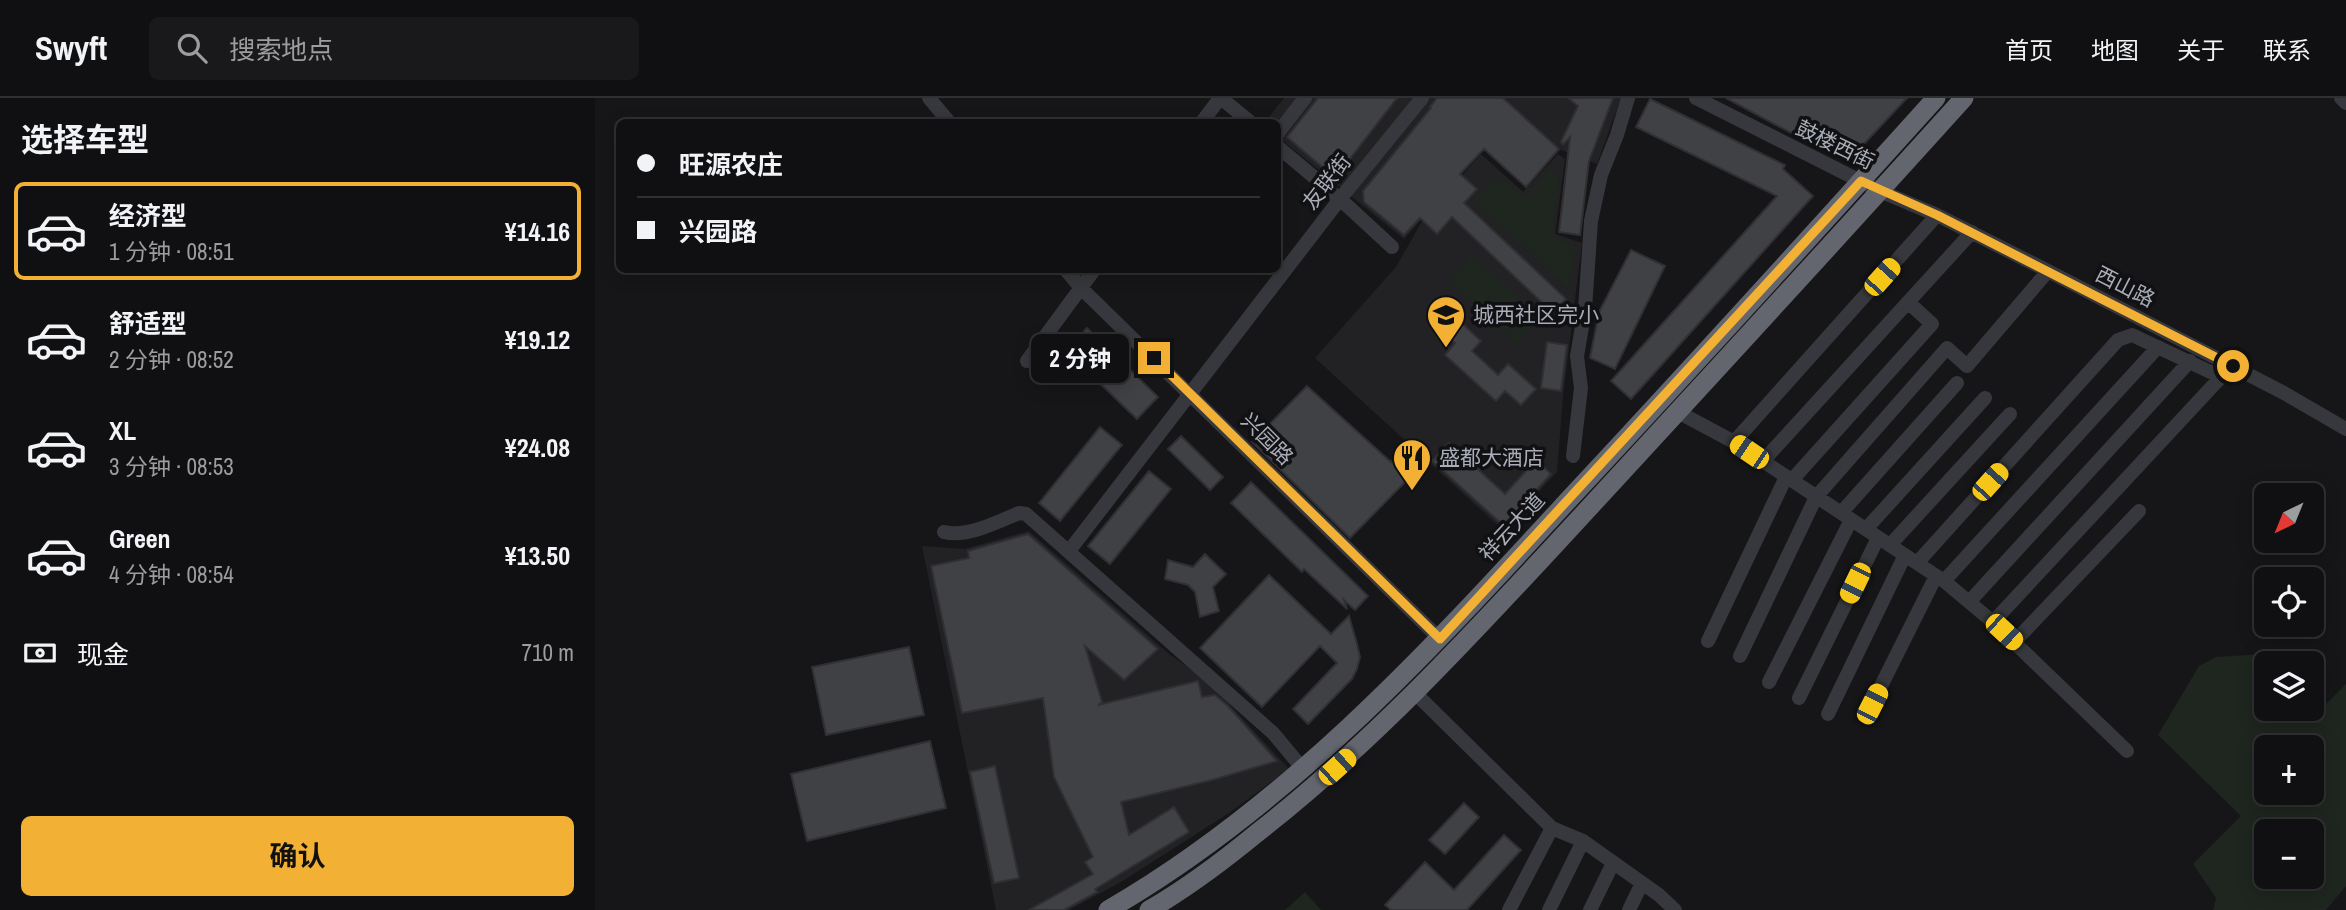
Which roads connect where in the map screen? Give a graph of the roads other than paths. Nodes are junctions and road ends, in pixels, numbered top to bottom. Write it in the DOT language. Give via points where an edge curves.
graph roads {
  1 [pos="929,98"];
  2 [pos="1220,98"];
  3 [pos="1305,98"];
  4 [pos="1422,98"];
  5 [pos="1627,98"];
  6 [pos="1696,98"];
  7 [pos="1936,98"];
  8 [pos="1964,98"];
  9 [pos="2341,98"];
  10 [pos="2346,103"];
  11 [pos="946,119"];
  12 [pos="1204,119"];
  13 [pos="1246,119"];
  14 [pos="1281,129"];
  15 [pos="1281,149"];
  16 [pos="1861,181"];
  17 [pos="1880,191"];
  18 [pos="1341,199"];
  19 [pos="1937,215"];
  20 [pos="1972,232"];
  21 [pos="1392,247"];
  22 [pos="2048,271"];
  23 [pos="1068,273"];
  24 [pos="1092,273"];
  25 [pos="1081,288"];
  26 [pos="1908,302"];
  27 [pos="2158,347"];
  28 [pos="1027,361"];
  29 [pos="2190,361"];
  30 [pos="2233,366"];
  31 [pos="2221,377"];
  32 [pos="1957,383"];
  33 [pos="1191,393"];
  34 [pos="1985,398"];
  35 [pos="1678,412"];
  36 [pos="2010,414"];
  37 [pos="2346,429"];
  38 [pos="1734,442"];
  39 [pos="1573,456"];
  40 [pos="1763,461"];
  41 [pos="1789,479"];
  42 [pos="1816,497"];
  43 [pos="2139,511"];
  44 [pos="1846,516"];
  45 [pos="944,532"];
  46 [pos="1878,537"];
  47 [pos="1069,551"];
  48 [pos="1911,559"];
  49 [pos="1940,578"];
  50 [pos="1970,601"];
  51 [pos="1993,622"];
  52 [pos="1440,639"];
  53 [pos="1708,641"];
  54 [pos="2015,641"];
  55 [pos="1740,656"];
  56 [pos="1769,682"];
  57 [pos="1415,693"];
  58 [pos="1799,698"];
  59 [pos="1872,704"];
  60 [pos="1829,714"];
  61 [pos="2127,751"];
  62 [pos="1303,769"];
  63 [pos="1552,828"];
  64 [pos="1583,841"];
  65 [pos="1613,863"];
  66 [pos="1642,883"];
  67 [pos="1673,909"];
  68 [pos="1108,910"];
  69 [pos="1149,910"];
  70 [pos="1509,910"];
  71 [pos="1549,910"];
  72 [pos="1590,910"];
  73 [pos="1629,910"];
  1 -- 11 [label="street"];
  2 -- 12 [label="street"];
  2 -- 13 [label="street"];
  3 -- 14 [label="street"];
  4 -- 18 [label="street, 友联街"];
  5 -- 39 [label="street" via="1591,221 1577,356 1581,388"];
  6 -- 16 [label="street, 鼓楼西街"];
  7 -- 16 [label="highway, 祥云大道"];
  8 -- 17 [label="highway, 祥云大道"];
  9 -- 10 [label="street"];
  15 -- 18 [label="street"];
  16 -- 17 [label="street, 鼓楼西街"];
  16 -- 52 [label="highway, 祥云大道"];
  17 -- 19 [label="street, 西山路"];
  17 -- 35 [label="highway, 祥云大道"];
  18 -- 21 [label="street"];
  18 -- 33 [label="street, 友联街"];
  19 -- 20 [label="street, 西山路"];
  19 -- 38 [label="street"];
  20 -- 22 [label="street, 西山路"];
  20 -- 26 [label="street"];
  22 -- 30 [label="street, 西山路"];
  22 -- 42 [label="street" via="1967,366 1947,348"];
  23 -- 25 [label="street, 兴园路"];
  24 -- 25 [label="street"];
  25 -- 28 [label="street"];
  25 -- 33 [label="street, 兴园路"];
  26 -- 40 [label="street"];
  26 -- 41 [label="street" via="1932,324"];
  27 -- 29 [label="street"];
  27 -- 48 [label="street" via="2132,335 2118,340"];
  27 -- 49 [label="street"];
  29 -- 31 [label="street"];
  29 -- 50 [label="street"];
  30 -- 31 [label="street"];
  30 -- 37 [label="street, 西山路"];
  31 -- 51 [label="street"];
  32 -- 44 [label="street"];
  33 -- 47 [label="street, 友联街"];
  33 -- 52 [label="street, 兴园路"];
  34 -- 46 [label="street"];
  35 -- 38 [label="street"];
  35 -- 57 [label="highway, 祥云大道"];
  36 -- 46 [label="street"];
  38 -- 40 [label="street"];
  40 -- 41 [label="street"];
  41 -- 42 [label="street"];
  41 -- 53 [label="street"];
  42 -- 44 [label="street"];
  42 -- 55 [label="street"];
  43 -- 54 [label="street"];
  44 -- 46 [label="street"];
  44 -- 56 [label="street"];
  45 -- 47 [label="street" via="969,531 1026,514"];
  46 -- 48 [label="street"];
  46 -- 58 [label="street"];
  47 -- 62 [label="street" via="1273,733"];
  48 -- 49 [label="street"];
  48 -- 60 [label="street"];
  49 -- 50 [label="street"];
  49 -- 59 [label="street"];
  50 -- 51 [label="street"];
  51 -- 54 [label="street"];
  52 -- 62 [label="highway, 祥云大道"];
  54 -- 61 [label="street"];
  57 -- 63 [label="street"];
  57 -- 69 [label="highway, 祥云大道" via="1277,818"];
  62 -- 68 [label="highway, 祥云大道" via="1195,855"];
  63 -- 64 [label="street"];
  63 -- 70 [label="street"];
  64 -- 65 [label="street"];
  64 -- 71 [label="street"];
  65 -- 66 [label="street"];
  65 -- 72 [label="street"];
  66 -- 67 [label="street"];
  66 -- 73 [label="street"];
}
